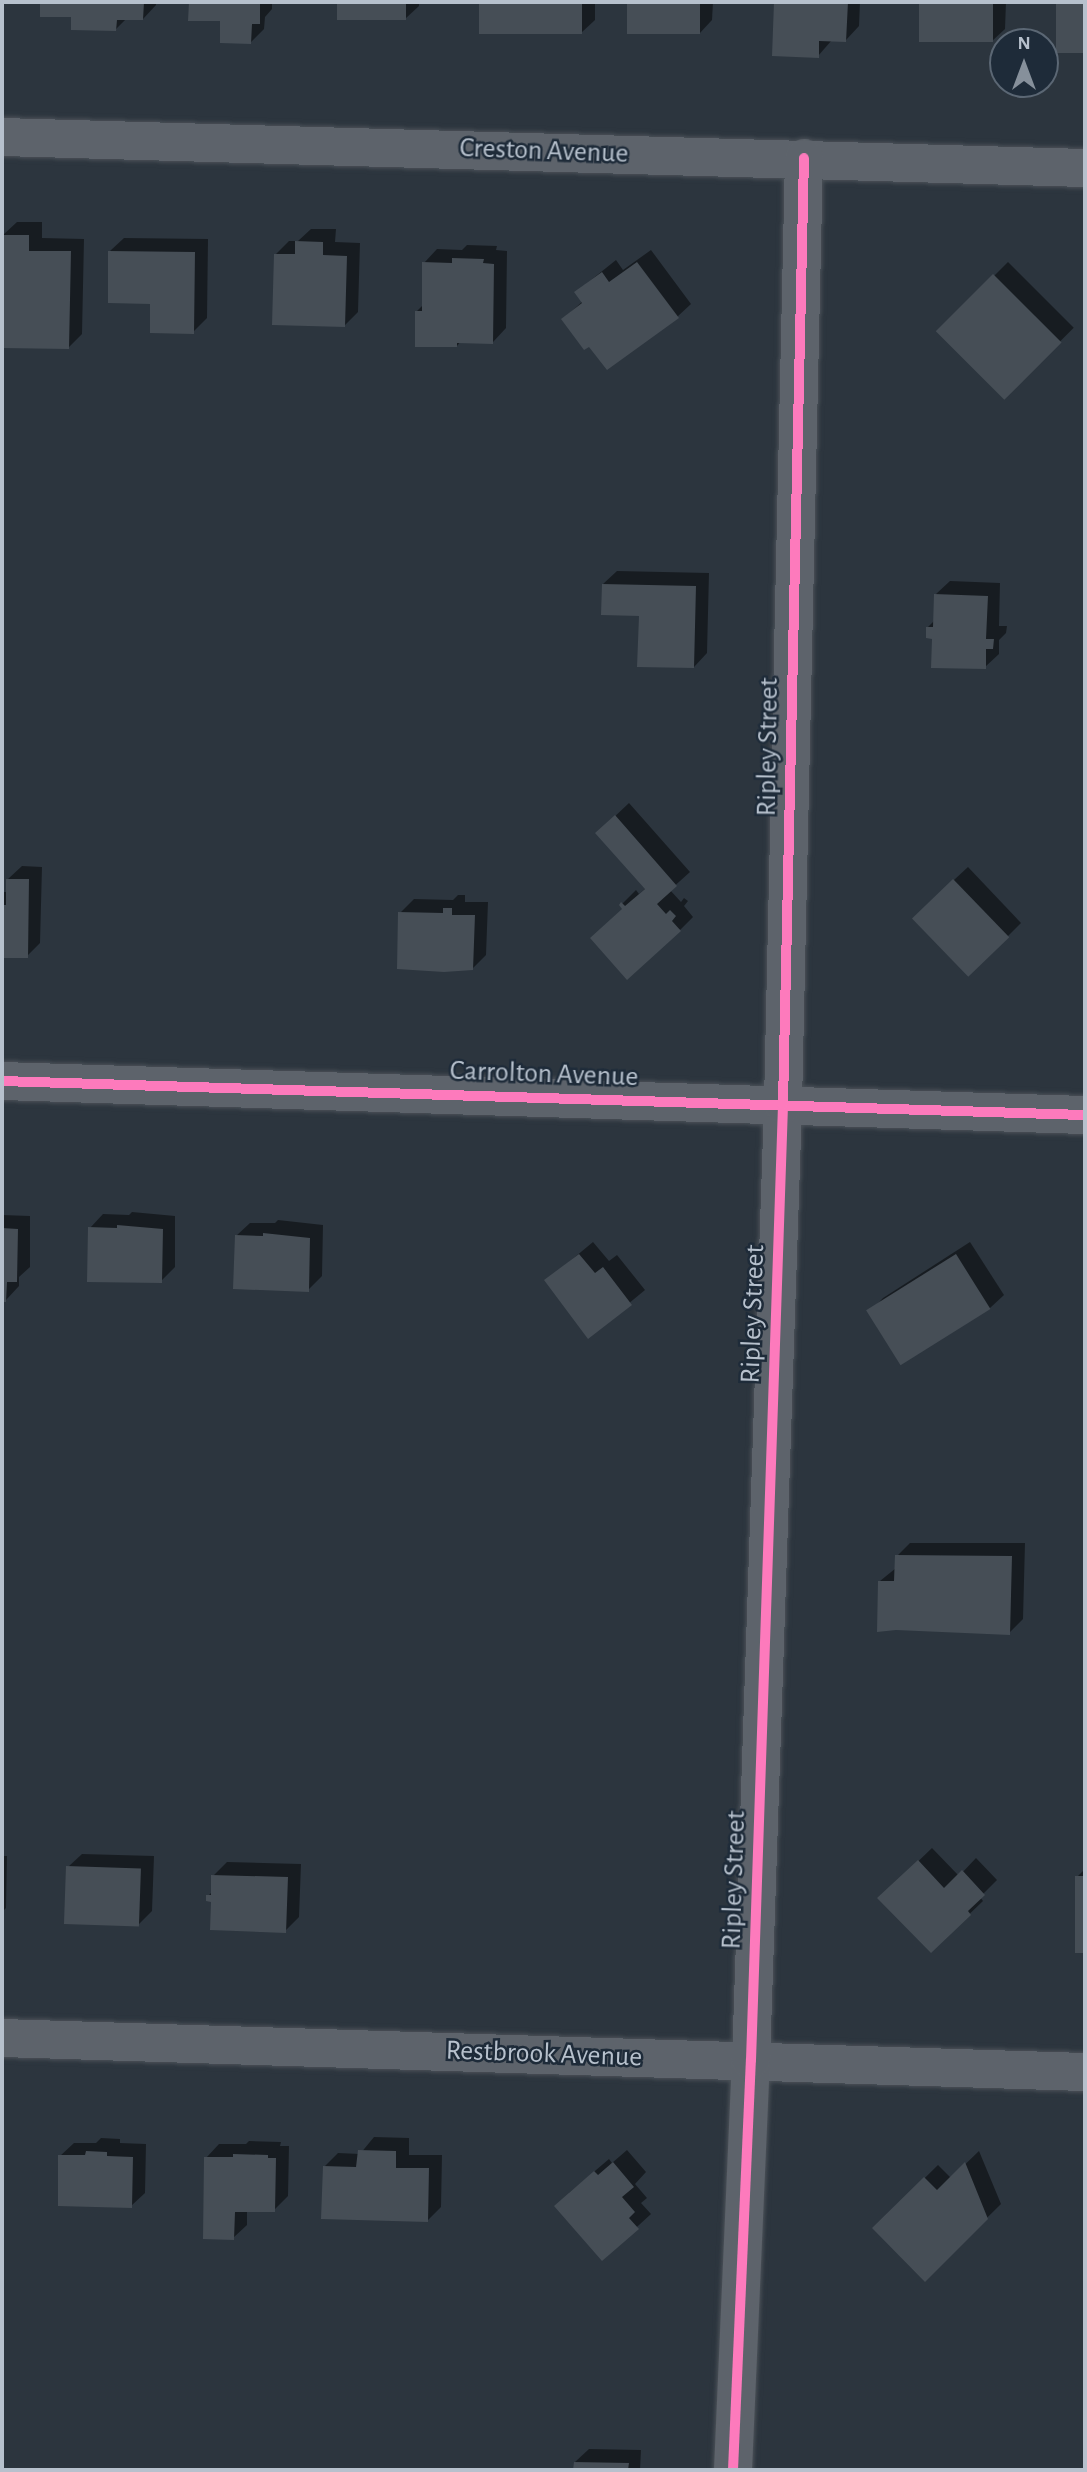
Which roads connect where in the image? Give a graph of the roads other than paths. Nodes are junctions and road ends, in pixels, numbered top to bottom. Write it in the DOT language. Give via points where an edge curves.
graph roads {
  1 [pos="2,137"];
  2 [pos="804,158"];
  3 [pos="1085,168"];
  4 [pos="2,1081"];
  5 [pos="783,1104"];
  6 [pos="1085,1115"];
  7 [pos="2,2038"];
  8 [pos="751,2060"];
  9 [pos="1085,2073"];
  10 [pos="733,2470"];
  1 -- 2 [label="street, Creston Avenue"];
  2 -- 3 [label="street, Creston Avenue"];
  2 -- 5 [label="street, Ripley Street"];
  4 -- 5 [label="street, Carrolton Avenue"];
  5 -- 6 [label="street, Carrolton Avenue"];
  5 -- 8 [label="street, Ripley Street"];
  7 -- 8 [label="street, Restbrook Avenue"];
  8 -- 9 [label="street, Restbrook Avenue"];
  8 -- 10 [label="street, Ripley Street"];
}
